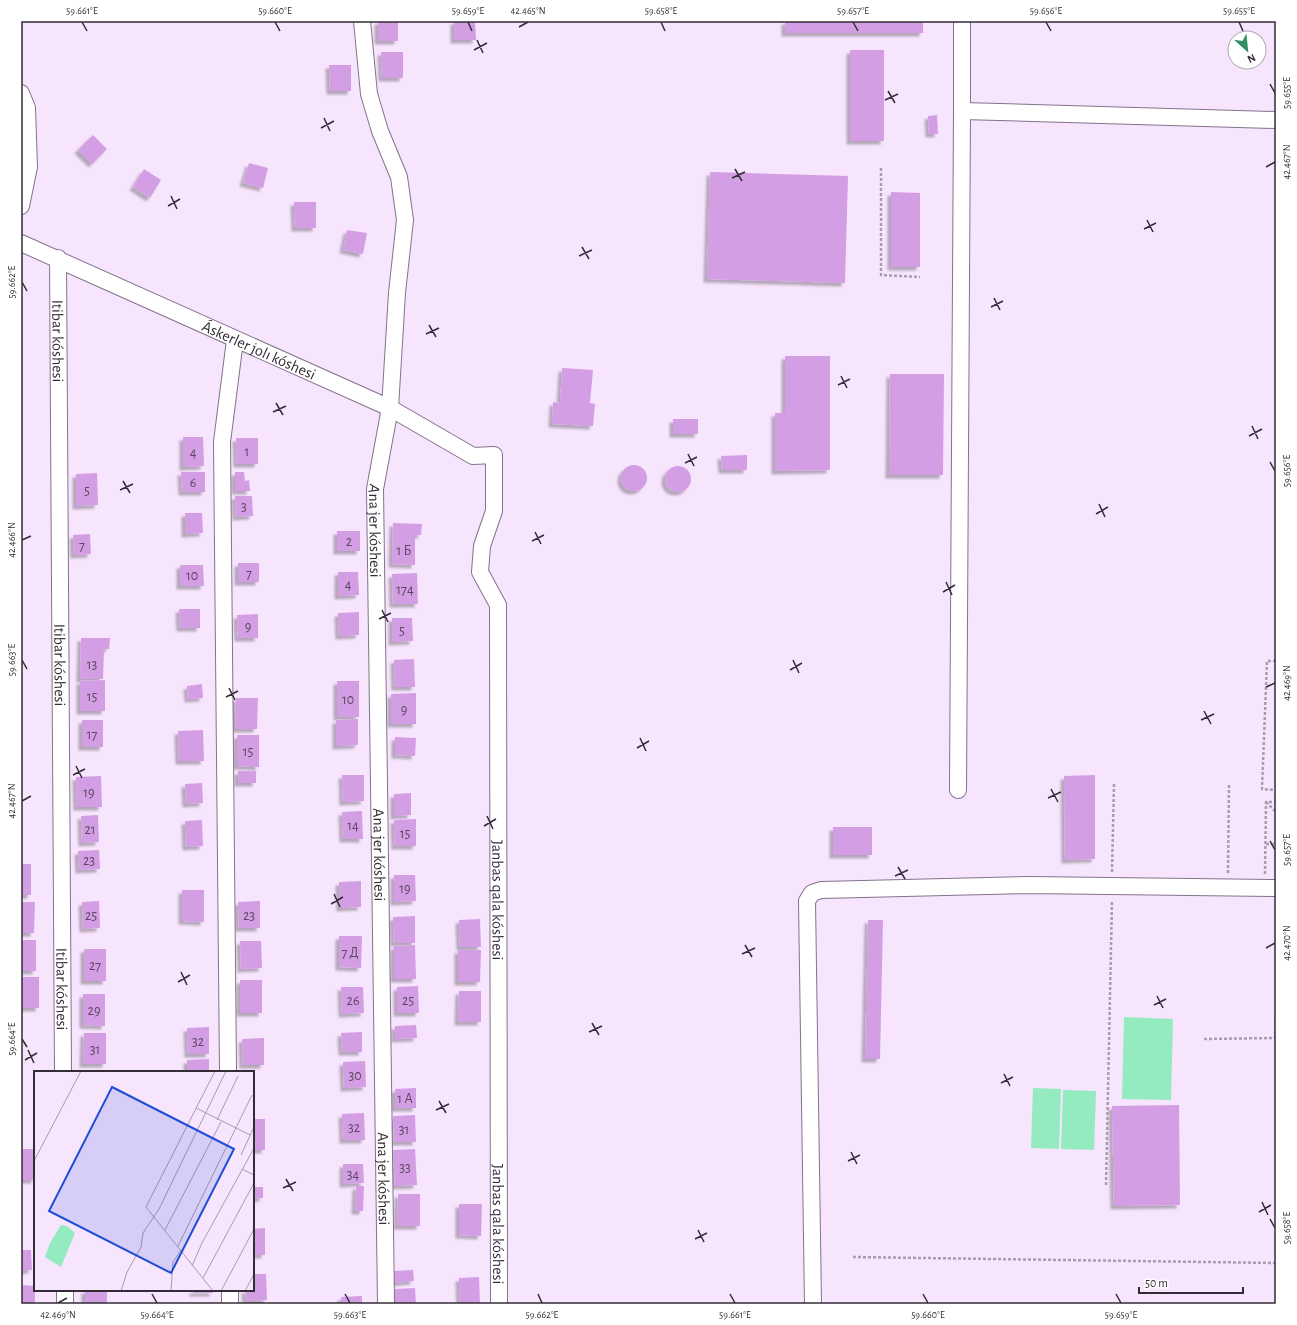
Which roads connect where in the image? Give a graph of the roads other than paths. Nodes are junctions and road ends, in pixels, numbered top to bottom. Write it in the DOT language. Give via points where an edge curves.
graph roads {
  1 [pos="362,21"];
  2 [pos="962,21"];
  3 [pos="21,93"];
  4 [pos="962,111"];
  5 [pos="1276,120"];
  6 [pos="21,206"];
  7 [pos="21,243"];
  8 [pos="58,258"];
  9 [pos="235,340"];
  10 [pos="390,408"];
  11 [pos="494,455"];
  12 [pos="958,790"];
  13 [pos="1270,888"];
  14 [pos="63,1071"];
  15 [pos="228,1071"];
  16 [pos="65,1291"];
  17 [pos="230,1291"];
  18 [pos="65,1304"];
  19 [pos="230,1304"];
  20 [pos="386,1304"];
  21 [pos="499,1304"];
  22 [pos="813,1304"];
  1 -- 10 [label="street, Ana jer kóshesi" via="369,94 380,131 399,178 405,220 396,292"];
  2 -- 4 [label="street"];
  3 -- 6 [label="street" via="27,108 29,167"];
  4 -- 5 [label="street"];
  4 -- 12 [label="street"];
  7 -- 8 [label="street, Áskerler jolı kóshesi"];
  8 -- 9 [label="street, Áskerler jolı kóshesi"];
  8 -- 14 [label="street, Itibar kóshesi"];
  9 -- 10 [label="street, Áskerler jolı kóshesi"];
  9 -- 15 [label="street" via="222,442"];
  10 -- 11 [label="street, Áskerler jolı kóshesi" via="473,456"];
  10 -- 20 [label="street, Ana jer kóshesi" via="375,489"];
  11 -- 21 [label="street, Janbas qala kóshesi" via="494,511 482,546 480,572 498,605"];
  13 -- 22 [label="street" via="1028,885 821,890 812,893 806,901"];
  16 -- 18 [label="street"];
  17 -- 19 [label="street"];
}
